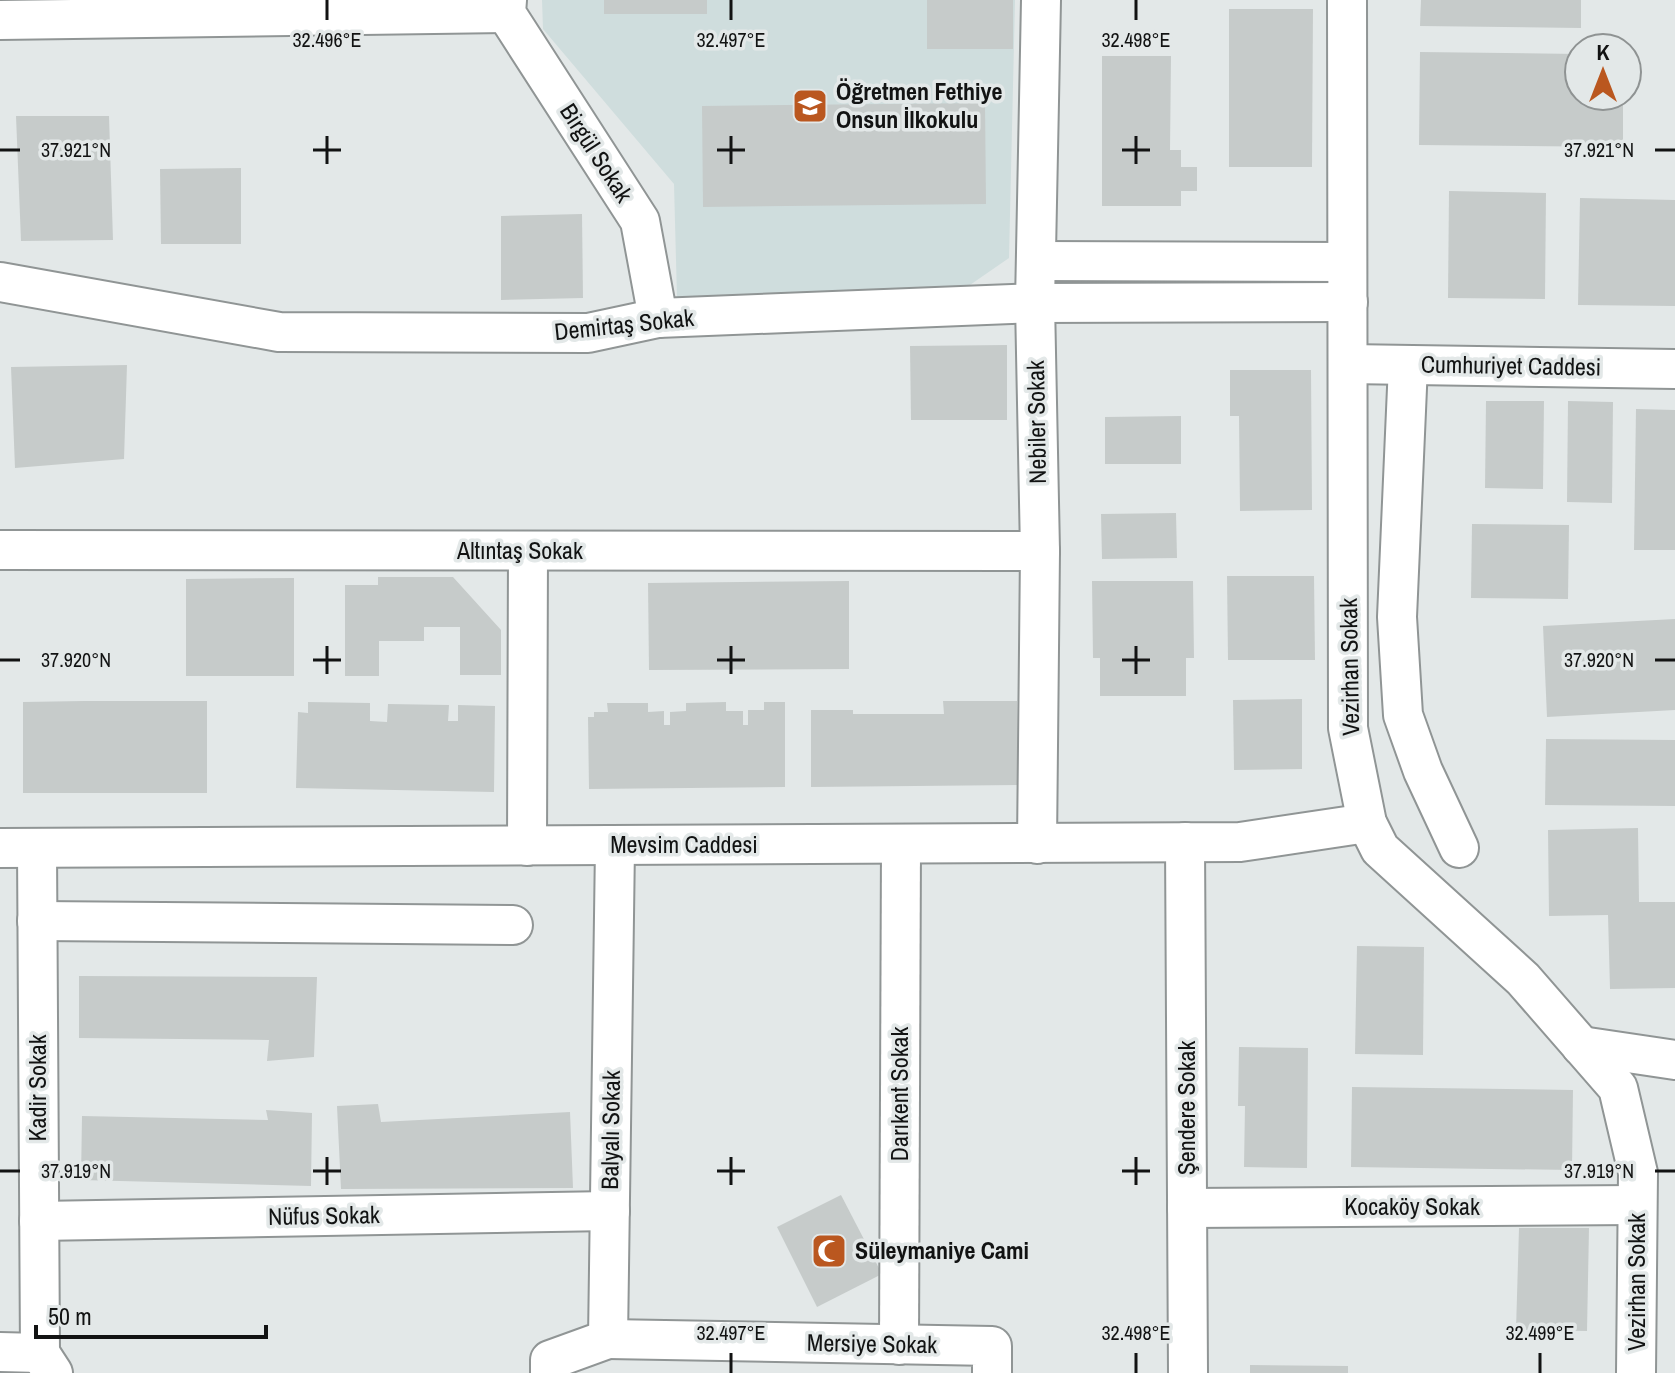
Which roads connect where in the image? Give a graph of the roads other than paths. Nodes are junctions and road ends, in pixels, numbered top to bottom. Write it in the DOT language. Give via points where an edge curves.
graph roads {
  1 [pos="1041,0"];
  2 [pos="1347,0"];
  3 [pos="506,6"];
  4 [pos="0,20"];
  5 [pos="1036,261"];
  6 [pos="1347,262"];
  7 [pos="0,282"];
  8 [pos="1348,302"];
  9 [pos="1035,303"];
  10 [pos="658,318"];
  11 [pos="1348,364"];
  12 [pos="1408,365"];
  13 [pos="1675,369"];
  14 [pos="0,550"];
  15 [pos="528,551"];
  16 [pos="1040,551"];
  17 [pos="1367,823"];
  18 [pos="1185,842"];
  19 [pos="901,844"];
  20 [pos="1037,844"];
  21 [pos="527,846"];
  22 [pos="615,846"];
  23 [pos="18,848"];
  24 [pos="1459,848"];
  25 [pos="37,921"];
  26 [pos="513,925"];
  27 [pos="1581,1046"];
  28 [pos="1675,1060"];
  29 [pos="1637,1205"];
  30 [pos="1187,1208"];
  31 [pos="610,1211"];
  32 [pos="39,1221"];
  33 [pos="608,1339"];
  34 [pos="899,1345"];
  35 [pos="0,1352"];
  36 [pos="992,1360"];
  37 [pos="46,1363"];
  38 [pos="550,1373"];
  39 [pos="1188,1373"];
  40 [pos="1636,1373"];
  1 -- 5 [label="street, Nebiler Sokak"];
  2 -- 6 [label="street, Vezirhan Sokak"];
  3 -- 4 [label="street"];
  3 -- 10 [label="street, Birgül Sokak" via="640,221"];
  5 -- 6 [label="street"];
  5 -- 9 [label="street, Nebiler Sokak"];
  6 -- 8 [label="street, Vezirhan Sokak"];
  7 -- 10 [label="street, Demirtaş Sokak" via="279,332 588,333"];
  8 -- 9 [label="street, Demirtaş Sokak"];
  8 -- 11 [label="street, Vezirhan Sokak"];
  9 -- 10 [label="street, Demirtaş Sokak"];
  9 -- 16 [label="street, Nebiler Sokak"];
  11 -- 12 [label="street, Cumhuriyet Caddesi"];
  11 -- 17 [label="street, Vezirhan Sokak" via="1348,728"];
  12 -- 13 [label="street, Cumhuriyet Caddesi"];
  12 -- 24 [label="street" via="1397,617 1403,715"];
  14 -- 15 [label="street, Altıntaş Sokak"];
  15 -- 16 [label="street, Altıntaş Sokak"];
  15 -- 21 [label="street"];
  16 -- 20 [label="street, Nebiler Sokak"];
  17 -- 18 [label="street, Mevsim Caddesi" via="1240,842"];
  17 -- 27 [label="street, Vezirhan Sokak" via="1380,849 1523,979"];
  18 -- 20 [label="street, Mevsim Caddesi"];
  18 -- 30 [label="street, Şendere Sokak"];
  19 -- 20 [label="street, Mevsim Caddesi"];
  19 -- 22 [label="street, Mevsim Caddesi"];
  19 -- 34 [label="street, Darıkent Sokak"];
  21 -- 22 [label="street, Mevsim Caddesi"];
  21 -- 23 [label="street, Mevsim Caddesi"];
  22 -- 31 [label="street, Balyalı Sokak"];
  23 -- 25 [label="street, Kadir Sokak"];
  25 -- 26 [label="street"];
  25 -- 32 [label="street, Kadir Sokak"];
  27 -- 28 [label="street"];
  27 -- 29 [label="street, Vezirhan Sokak" via="1618,1088 1638,1173"];
  29 -- 30 [label="street, Kocaköy Sokak"];
  29 -- 40 [label="street, Vezirhan Sokak"];
  30 -- 39 [label="street, Şendere Sokak"];
  31 -- 32 [label="street, Nüfus Sokak"];
  31 -- 33 [label="street, Balyalı Sokak"];
  32 -- 37 [label="street, Kadir Sokak"];
  33 -- 34 [label="street, Mersiye Sokak"];
  33 -- 38 [label="street" via="550,1360"];
  34 -- 36 [label="street, Mersiye Sokak"];
  35 -- 37 [label="street"];
}
